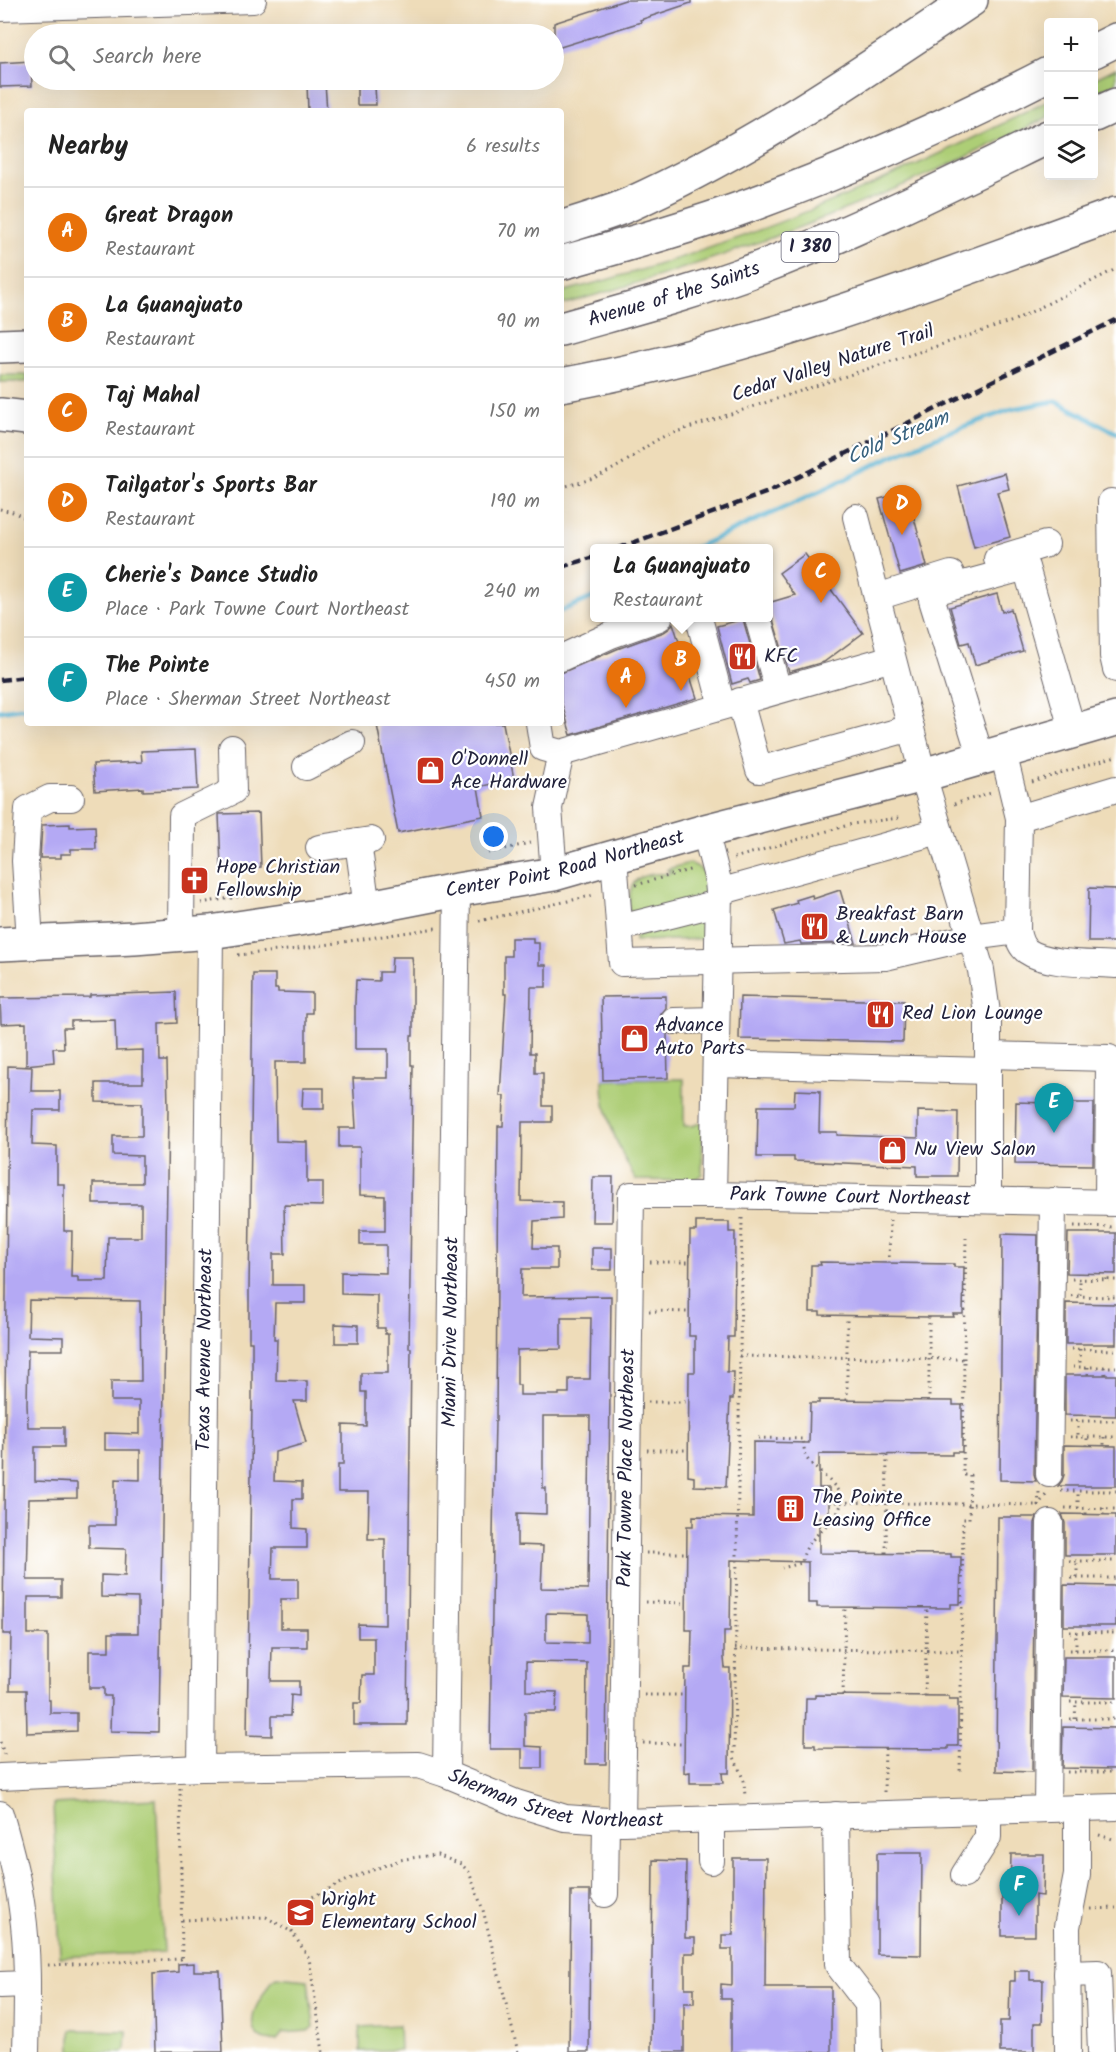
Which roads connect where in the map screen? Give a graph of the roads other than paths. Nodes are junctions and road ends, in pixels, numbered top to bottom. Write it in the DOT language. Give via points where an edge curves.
graph roads {
  1 [pos="253,0"];
  2 [pos="971,0"];
  3 [pos="85,3"];
  4 [pos="0,8"];
  5 [pos="1116,40"];
  6 [pos="1098,49"];
  7 [pos="1044,76"];
  8 [pos="1116,105"];
  9 [pos="1098,114"];
  10 [pos="1044,139"];
  11 [pos="1116,214"];
  12 [pos="564,227"];
  13 [pos="564,262"];
  14 [pos="564,328"];
  15 [pos="24,345"];
  16 [pos="0,346"];
  17 [pos="564,385"];
  18 [pos="24,407"];
  19 [pos="0,408"];
  20 [pos="0,414"];
  21 [pos="24,418"];
  22 [pos="1116,502"];
  23 [pos="856,517"];
  24 [pos="1046,544"];
  25 [pos="877,597"];
  26 [pos="647,622"];
  27 [pos="700,622"];
  28 [pos="759,622"];
  29 [pos="1114,633"];
  30 [pos="564,657"];
  31 [pos="892,658"];
  32 [pos="1116,669"];
  33 [pos="778,690"];
  34 [pos="731,704"];
  35 [pos="1116,719"];
  36 [pos="539,726"];
  37 [pos="911,728"];
  38 [pos="1073,732"];
  39 [pos="352,742"];
  40 [pos="232,748"];
  41 [pos="561,753"];
  42 [pos="992,755"];
  43 [pos="306,766"];
  44 [pos="922,775"];
  45 [pos="1116,789"];
  46 [pos="71,798"];
  47 [pos="1019,818"];
  48 [pos="705,831"];
  49 [pos="939,831"];
  50 [pos="319,848"];
  51 [pos="614,857"];
  52 [pos="554,874"];
  53 [pos="457,890"];
  54 [pos="719,897"];
  55 [pos="367,908"];
  56 [pos="191,924"];
  57 [pos="620,928"];
  58 [pos="1017,931"];
  59 [pos="971,937"];
  60 [pos="15,943"];
  61 [pos="717,960"];
  62 [pos="1116,965"];
  63 [pos="716,1020"];
  64 [pos="674,1021"];
  65 [pos="988,1063"];
  66 [pos="717,1064"];
  67 [pos="713,1195"];
  68 [pos="988,1200"];
  69 [pos="1053,1201"];
  70 [pos="1110,1210"];
  71 [pos="1063,1484"];
  72 [pos="1053,1513"];
  73 [pos="201,1768"];
  74 [pos="3,1770"];
  75 [pos="446,1774"];
  76 [pos="1116,1807"];
  77 [pos="1077,1808"];
  78 [pos="1047,1809"];
  79 [pos="988,1810"];
  80 [pos="0,1814"];
  81 [pos="836,1815"];
  82 [pos="711,1819"];
  83 [pos="614,1821"];
  84 [pos="711,1861"];
  85 [pos="964,1875"];
  86 [pos="605,1894"];
  87 [pos="1067,1974"];
  88 [pos="27,1984"];
  89 [pos="0,1985"];
  90 [pos="26,2052"];
  91 [pos="869,2052"];
  92 [pos="1068,2052"];
  93 [pos="1101,2052"];
  1 -- 3 [label="street"];
  2 -- 12 [label="main road" via="745,146 628,204"];
  3 -- 4 [label="street"];
  5 -- 6 [label="main road"];
  7 -- 13 [label="main road" via="879,154 773,196 642,241"];
  8 -- 9 [label="main road"];
  10 -- 14 [label="main road, Avenue of the Saints / I 380" via="897,210 758,268"];
  11 -- 17 [label="main road" via="895,294 753,340"];
  15 -- 16 [label="main road"];
  18 -- 19 [label="main road"];
  20 -- 21 [label="main road"];
  22 -- 29 [label="street" via="1111,502"];
  23 -- 25 [label="street, Park Towne Court Northeast"];
  24 -- 25 [label="street"];
  25 -- 31 [label="street, Park Towne Court Northeast"];
  26 -- 30 [label="street"];
  27 -- 34 [label="street"];
  28 -- 33 [label="street"];
  29 -- 32 [label="street"];
  31 -- 33 [label="street"];
  31 -- 37 [label="street, Park Towne Court Northeast"];
  33 -- 34 [label="street"];
  34 -- 37 [label="street" via="759,770"];
  34 -- 41 [label="street"];
  35 -- 38 [label="main road, Center Point Road Northeast"];
  36 -- 41 [label="street" via="543,748"];
  37 -- 44 [label="street, Park Towne Court Northeast"];
  38 -- 42 [label="main road, Center Point Road Northeast"];
  38 -- 42 [label="street" via="1026,567 938,591 932,600"];
  39 -- 43 [label="street"];
  40 -- 56 [label="street, Texas Avenue Northeast" via="233,791 182,816"];
  41 -- 52 [label="street" via="549,808"];
  42 -- 44 [label="main road, Center Point Road Northeast"];
  42 -- 47 [label="street"];
  44 -- 48 [label="main road, Center Point Road Northeast"];
  44 -- 49 [label="street, Park Towne Court Northeast"];
  45 -- 47 [label="street"];
  46 -- 60 [label="street" via="51,798 28,809"];
  47 -- 58 [label="street"];
  48 -- 51 [label="main road, Center Point Road Northeast"];
  48 -- 54 [label="street"];
  49 -- 54 [label="street"];
  49 -- 59 [label="street, Park Towne Court Northeast"];
  50 -- 55 [label="street" via="364,841"];
  51 -- 52 [label="main road, Center Point Road Northeast"];
  51 -- 57 [label="street"];
  52 -- 53 [label="main road, Center Point Road Northeast"];
  53 -- 55 [label="main road, Center Point Road Northeast"];
  53 -- 75 [label="street, Miami Drive Northeast"];
  54 -- 57 [label="street"];
  54 -- 61 [label="street"];
  55 -- 56 [label="main road, Center Point Road Northeast"];
  56 -- 60 [label="main road, Center Point Road Northeast"];
  56 -- 73 [label="street, Texas Avenue Northeast"];
  57 -- 61 [label="street" via="622,963"];
  58 -- 59 [label="street"];
  58 -- 62 [label="street" via="1027,951 1038,957"];
  59 -- 61 [label="street" via="885,957"];
  59 -- 65 [label="street, Park Towne Court Northeast" via="981,970 988,1020"];
  61 -- 63 [label="street"];
  63 -- 64 [label="street"];
  63 -- 66 [label="street"];
  65 -- 66 [label="street"];
  65 -- 68 [label="street, Park Towne Court Northeast"];
  65 -- 70 [label="street" via="1109,1058"];
  66 -- 67 [label="street"];
  67 -- 68 [label="street, Park Towne Court Northeast"];
  67 -- 83 [label="street, Park Towne Place Northeast" via="631,1195 624,1743"];
  68 -- 69 [label="street, Park Towne Court Northeast"];
  69 -- 70 [label="street, Park Towne Court Northeast"];
  69 -- 71 [label="street" via="1050,1421"];
  72 -- 78 [label="street"];
  73 -- 74 [label="street, Sherman Street Northeast"];
  73 -- 75 [label="street, Sherman Street Northeast" via="418,1765"];
  75 -- 83 [label="street, Sherman Street Northeast" via="565,1818"];
  76 -- 77 [label="street, Sherman Street Northeast"];
  77 -- 78 [label="street, Sherman Street Northeast"];
  77 -- 87 [label="street" via="1077,1875 1067,1927"];
  78 -- 79 [label="street, Sherman Street Northeast"];
  79 -- 81 [label="street, Sherman Street Northeast"];
  79 -- 85 [label="street" via="988,1838"];
  80 -- 88 [label="street" via="22,1909"];
  81 -- 82 [label="street, Sherman Street Northeast"];
  81 -- 91 [label="street" via="838,1965 868,2004"];
  82 -- 83 [label="street, Sherman Street Northeast"];
  82 -- 84 [label="street"];
  83 -- 86 [label="street, Park Towne Place Northeast"];
  87 -- 92 [label="street"];
  87 -- 93 [label="street" via="1098,1973"];
  88 -- 89 [label="street"];
  88 -- 90 [label="street"];
}
